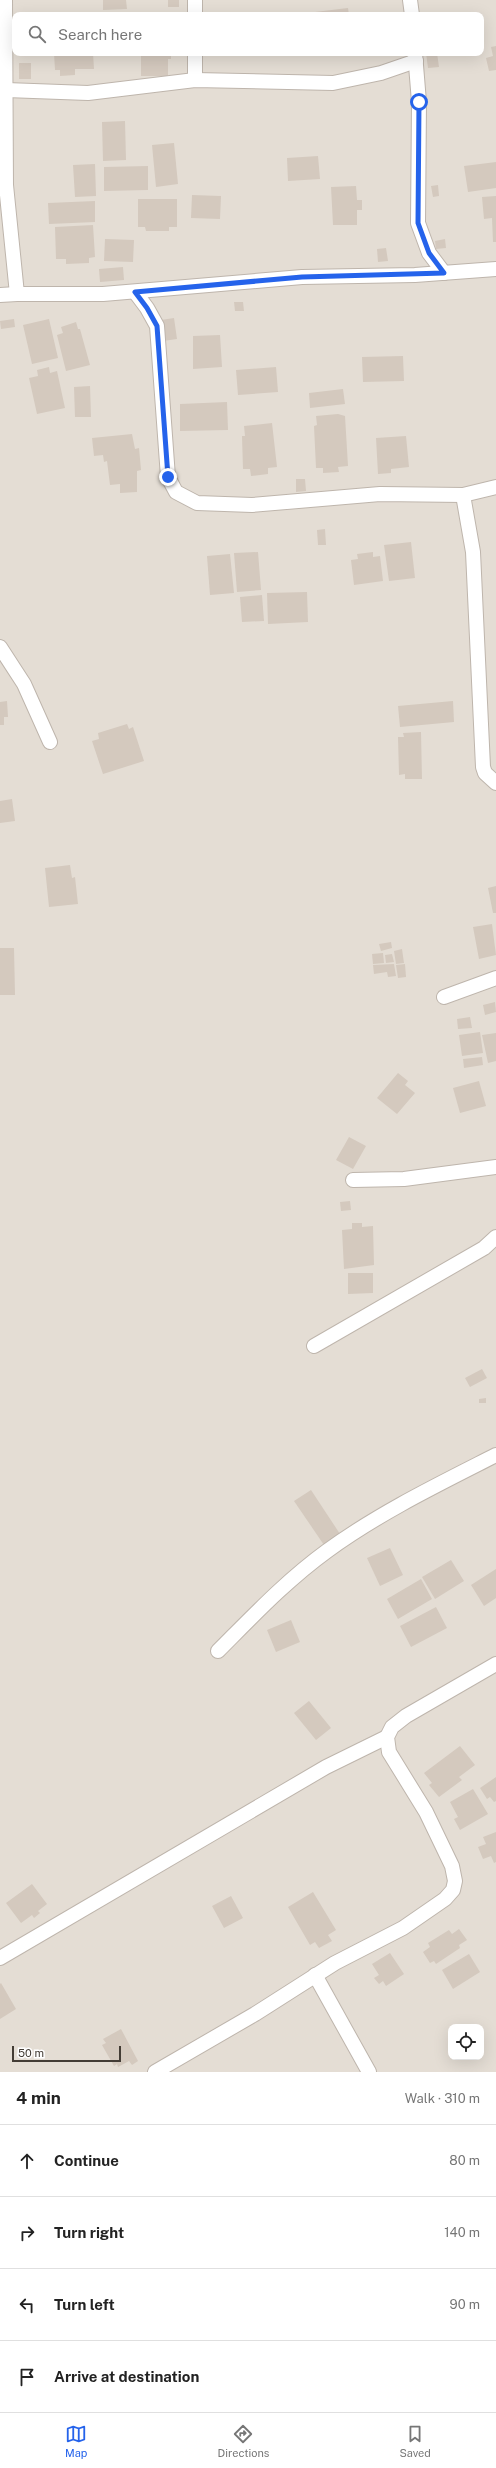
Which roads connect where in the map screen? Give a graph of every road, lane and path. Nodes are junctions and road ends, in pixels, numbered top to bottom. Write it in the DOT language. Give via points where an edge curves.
graph roads {
  1 [pos="5,0"];
  2 [pos="195,0"];
  3 [pos="410,0"];
  4 [pos="195,12"];
  5 [pos="412,12"];
  6 [pos="195,56"];
  7 [pos="415,57"];
  8 [pos="195,80"];
  9 [pos="6,90"];
  10 [pos="496,269"];
  11 [pos="444,273"];
  12 [pos="135,292"];
  13 [pos="17,294"];
  14 [pos="0,295"];
  15 [pos="496,487"];
  16 [pos="463,494"];
  17 [pos="0,647"];
  18 [pos="50,742"];
  19 [pos="496,783"];
  20 [pos="496,978"];
  21 [pos="444,997"];
  22 [pos="496,1167"];
  23 [pos="353,1180"];
  24 [pos="496,1237"];
  25 [pos="314,1346"];
  26 [pos="496,1455"];
  27 [pos="218,1651"];
  28 [pos="496,1664"];
  29 [pos="387,1737"];
  30 [pos="0,1958"];
  31 [pos="315,1975"];
  32 [pos="155,2072"];
  33 [pos="369,2072"];
  1 -- 9 [label="street"];
  2 -- 4 [label="street"];
  3 -- 5 [label="street"];
  6 -- 8 [label="street"];
  7 -- 8 [label="street" via="382,73 333,83"];
  7 -- 11 [label="street" via="419,102 418,223 429,253"];
  8 -- 9 [label="street" via="88,93"];
  9 -- 13 [label="street" via="6,184"];
  10 -- 11 [label="street"];
  11 -- 12 [label="street" via="302,277"];
  12 -- 13 [label="street"];
  12 -- 16 [label="street" via="157,326 168,477 176,492 197,503 252,505 380,494"];
  13 -- 14 [label="street"];
  15 -- 16 [label="street"];
  16 -- 19 [label="street" via="473,552 483,767 485,773"];
  17 -- 18 [label="street" via="24,684"];
  20 -- 21 [label="street"];
  22 -- 23 [label="street" via="404,1179"];
  24 -- 25 [label="street" via="484,1248"];
  26 -- 27 [label="street" via="362,1527 326,1551 276,1593"];
  28 -- 29 [label="street" via="406,1716 392,1727"];
  29 -- 30 [label="street" via="326,1767"];
  29 -- 31 [label="street" via="389,1752 426,1812 452,1866 454,1890 403,1928"];
  31 -- 32 [label="street" via="255,2014"];
  31 -- 33 [label="street"];
}
